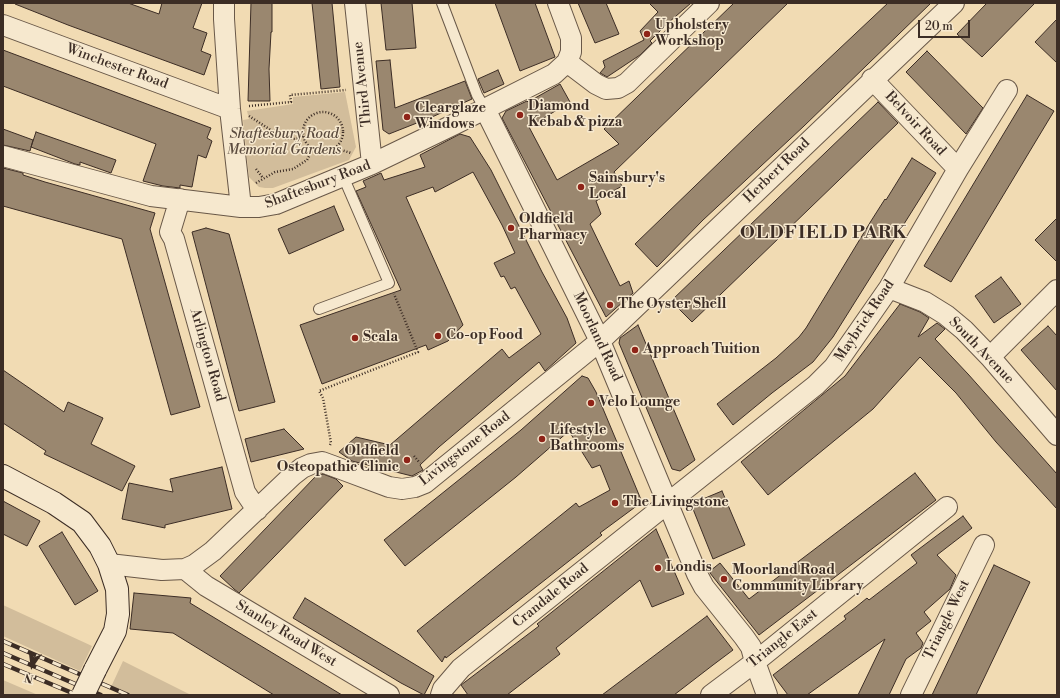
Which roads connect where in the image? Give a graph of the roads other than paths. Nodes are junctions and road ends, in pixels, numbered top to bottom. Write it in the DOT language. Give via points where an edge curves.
graph roads {
  1 [pos="224,3"];
  2 [pos="355,3"];
  3 [pos="442,3"];
  4 [pos="558,3"];
  5 [pos="710,3"];
  6 [pos="954,3"];
  7 [pos="3,25"];
  8 [pos="567,62"];
  9 [pos="872,79"];
  10 [pos="1007,90"];
  11 [pos="235,108"];
  12 [pos="485,109"];
  13 [pos="3,156"];
  14 [pos="372,164"];
  15 [pos="958,170"];
  16 [pos="343,176"];
  17 [pos="180,199"];
  18 [pos="240,199"];
  19 [pos="889,288"];
  20 [pos="1057,290"];
  21 [pos="319,308"];
  22 [pos="600,341"];
  23 [pos="990,357"];
  24 [pos="1057,435"];
  25 [pos="3,476"];
  26 [pos="667,502"];
  27 [pos="947,508"];
  28 [pos="258,510"];
  29 [pos="984,546"];
  30 [pos="109,564"];
  31 [pos="185,569"];
  32 [pos="754,662"];
  33 [pos="83,695"];
  34 [pos="389,695"];
  35 [pos="441,695"];
  36 [pos="711,695"];
  37 [pos="767,695"];
  38 [pos="911,695"];
  1 -- 11 [label="street"];
  2 -- 14 [label="street, Third Avenue"];
  3 -- 12 [label="lane" via="477,95"];
  4 -- 8 [label="street" via="572,38"];
  5 -- 8 [label="street" via="627,83 618,88 606,89 596,84"];
  6 -- 9 [label="street, Herbert Road"];
  7 -- 11 [label="street, Winchester Road"];
  8 -- 12 [label="street, Shaftesbury Road" via="554,74"];
  9 -- 15 [label="street, Belvoir Road"];
  9 -- 22 [label="street, Herbert Road"];
  10 -- 15 [label="street, Maybrick Road"];
  11 -- 18 [label="street"];
  12 -- 14 [label="street, Shaftesbury Road"];
  12 -- 22 [label="street, Moorland Road"];
  13 -- 17 [label="street, Shaftesbury Road" via="137,193"];
  14 -- 16 [label="street, Shaftesbury Road"];
  15 -- 19 [label="street, Maybrick Road"];
  16 -- 18 [label="street, Shaftesbury Road" via="276,204 259,207"];
  16 -- 21 [label="lane" via="390,283"];
  17 -- 18 [label="street, Shaftesbury Road"];
  17 -- 28 [label="street, Arlington Road" via="170,232 245,492"];
  19 -- 23 [label="street, South Avenue" via="925,302 946,315"];
  19 -- 26 [label="street, Maybrick Road" via="834,367"];
  20 -- 23 [label="street"];
  22 -- 26 [label="street, Moorland Road"];
  22 -- 28 [label="street, Livingstone Road" via="425,483 402,489 389,487 322,462 302,468"];
  23 -- 24 [label="street, South Avenue"];
  25 -- 30 [label="main road" via="54,503 82,522 100,546"];
  26 -- 32 [label="street, Moorland Road" via="704,587 744,636 751,647"];
  26 -- 35 [label="street, Crandale Road" via="461,668 443,688"];
  27 -- 32 [label="street, Triangle East"];
  28 -- 31 [label="street" via="213,551"];
  29 -- 38 [label="street, Triangle West"];
  30 -- 31 [label="street" via="162,570"];
  30 -- 33 [label="main road, bridge" via="117,589 118,614 115,631"];
  31 -- 34 [label="street, Stanley Road West" via="206,586"];
  32 -- 36 [label="street, Triangle East"];
  32 -- 37 [label="street, Moorland Road"];
}
